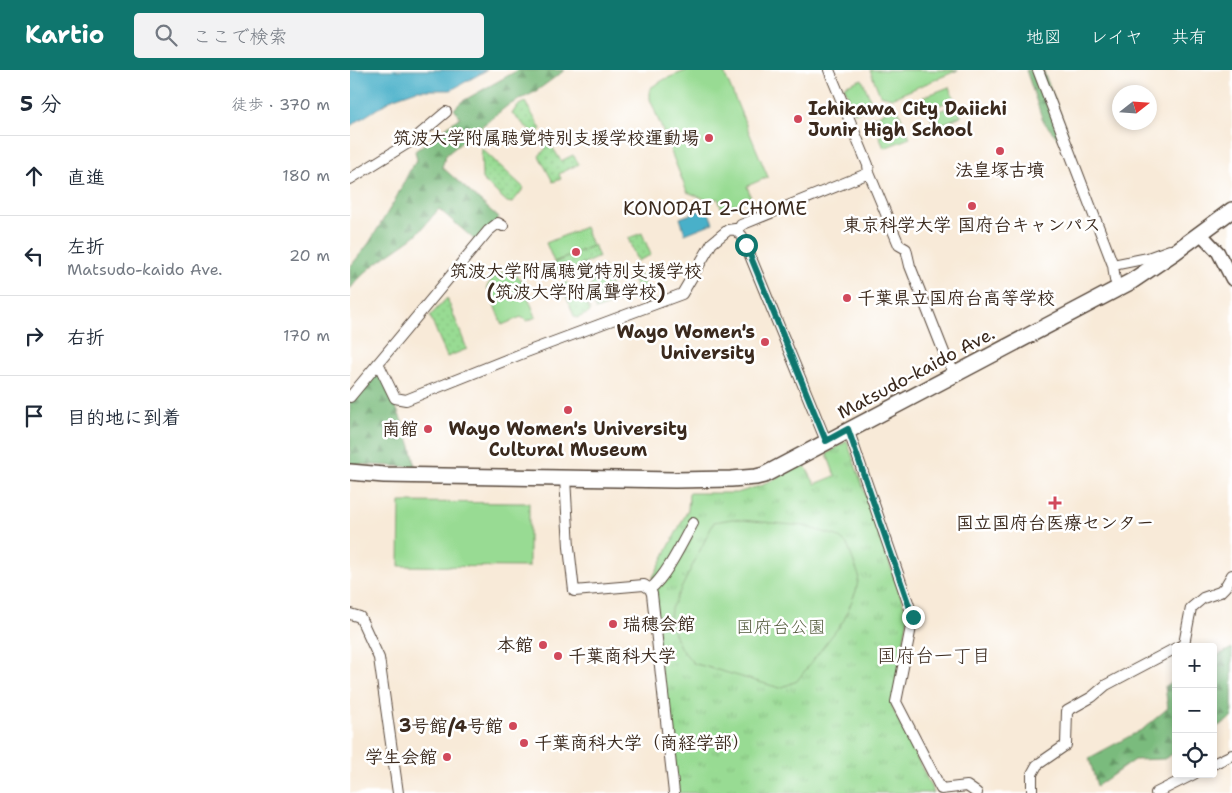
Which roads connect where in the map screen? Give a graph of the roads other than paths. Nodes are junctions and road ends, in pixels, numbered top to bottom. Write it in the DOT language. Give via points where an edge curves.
graph roads {
  1 [pos="829,70"];
  2 [pos="1038,70"];
  3 [pos="446,112"];
  4 [pos="869,173"];
  5 [pos="350,179"];
  6 [pos="1232,210"];
  7 [pos="503,226"];
  8 [pos="738,230"];
  9 [pos="1197,237"];
  10 [pos="1113,265"];
  11 [pos="1232,280"];
  12 [pos="1119,288"];
  13 [pos="378,363"];
  14 [pos="955,373"];
  15 [pos="350,397"];
  16 [pos="848,429"];
  17 [pos="826,441"];
  18 [pos="350,472"];
  19 [pos="565,478"];
  20 [pos="693,523"];
  21 [pos="1232,575"];
  22 [pos="650,588"];
  23 [pos="350,614"];
  24 [pos="1184,643"];
  25 [pos="1172,651"];
  26 [pos="1232,755"];
  27 [pos="1217,762"];
  28 [pos="1186,778"];
  29 [pos="398,793"];
  30 [pos="674,793"];
  31 [pos="977,793"];
  32 [pos="1032,793"];
  33 [pos="1156,793"];
  1 -- 4 [label="street"];
  2 -- 10 [label="street"];
  3 -- 5 [label="street" via="413,140"];
  4 -- 8 [label="street" via="741,225"];
  4 -- 14 [label="street" via="899,245 909,255 910,266"];
  6 -- 9 [label="main road, Matsudo-kaido Ave."];
  7 -- 13 [label="street" via="498,223 488,231"];
  8 -- 13 [label="street" via="731,229 712,243 682,294 406,400 395,398"];
  8 -- 17 [label="street"];
  9 -- 10 [label="street" via="1148,258"];
  9 -- 11 [label="street" via="1218,252"];
  9 -- 12 [label="main road, Matsudo-kaido Ave."];
  10 -- 12 [label="street"];
  12 -- 14 [label="main road, Matsudo-kaido Ave."];
  13 -- 15 [label="street"];
  14 -- 16 [label="main road, Matsudo-kaido Ave."];
  16 -- 17 [label="main road, Matsudo-kaido Ave."];
  16 -- 31 [label="street" via="913,617 896,702 941,789 967,786"];
  17 -- 19 [label="main road, Matsudo-kaido Ave." via="764,475 749,479"];
  18 -- 19 [label="main road, Matsudo-kaido Ave."];
  19 -- 22 [label="street" via="574,591 644,585"];
  20 -- 22 [label="street" via="670,563"];
  21 -- 24 [label="street" via="1220,592 1203,598 1191,608"];
  22 -- 30 [label="street"];
  23 -- 29 [label="street" via="360,617 379,658"];
  25 -- 32 [label="street" via="1106,685 1092,698 1067,711 1066,744 1037,765 1032,774"];
  26 -- 27 [label="street"];
  28 -- 33 [label="street"];
}
